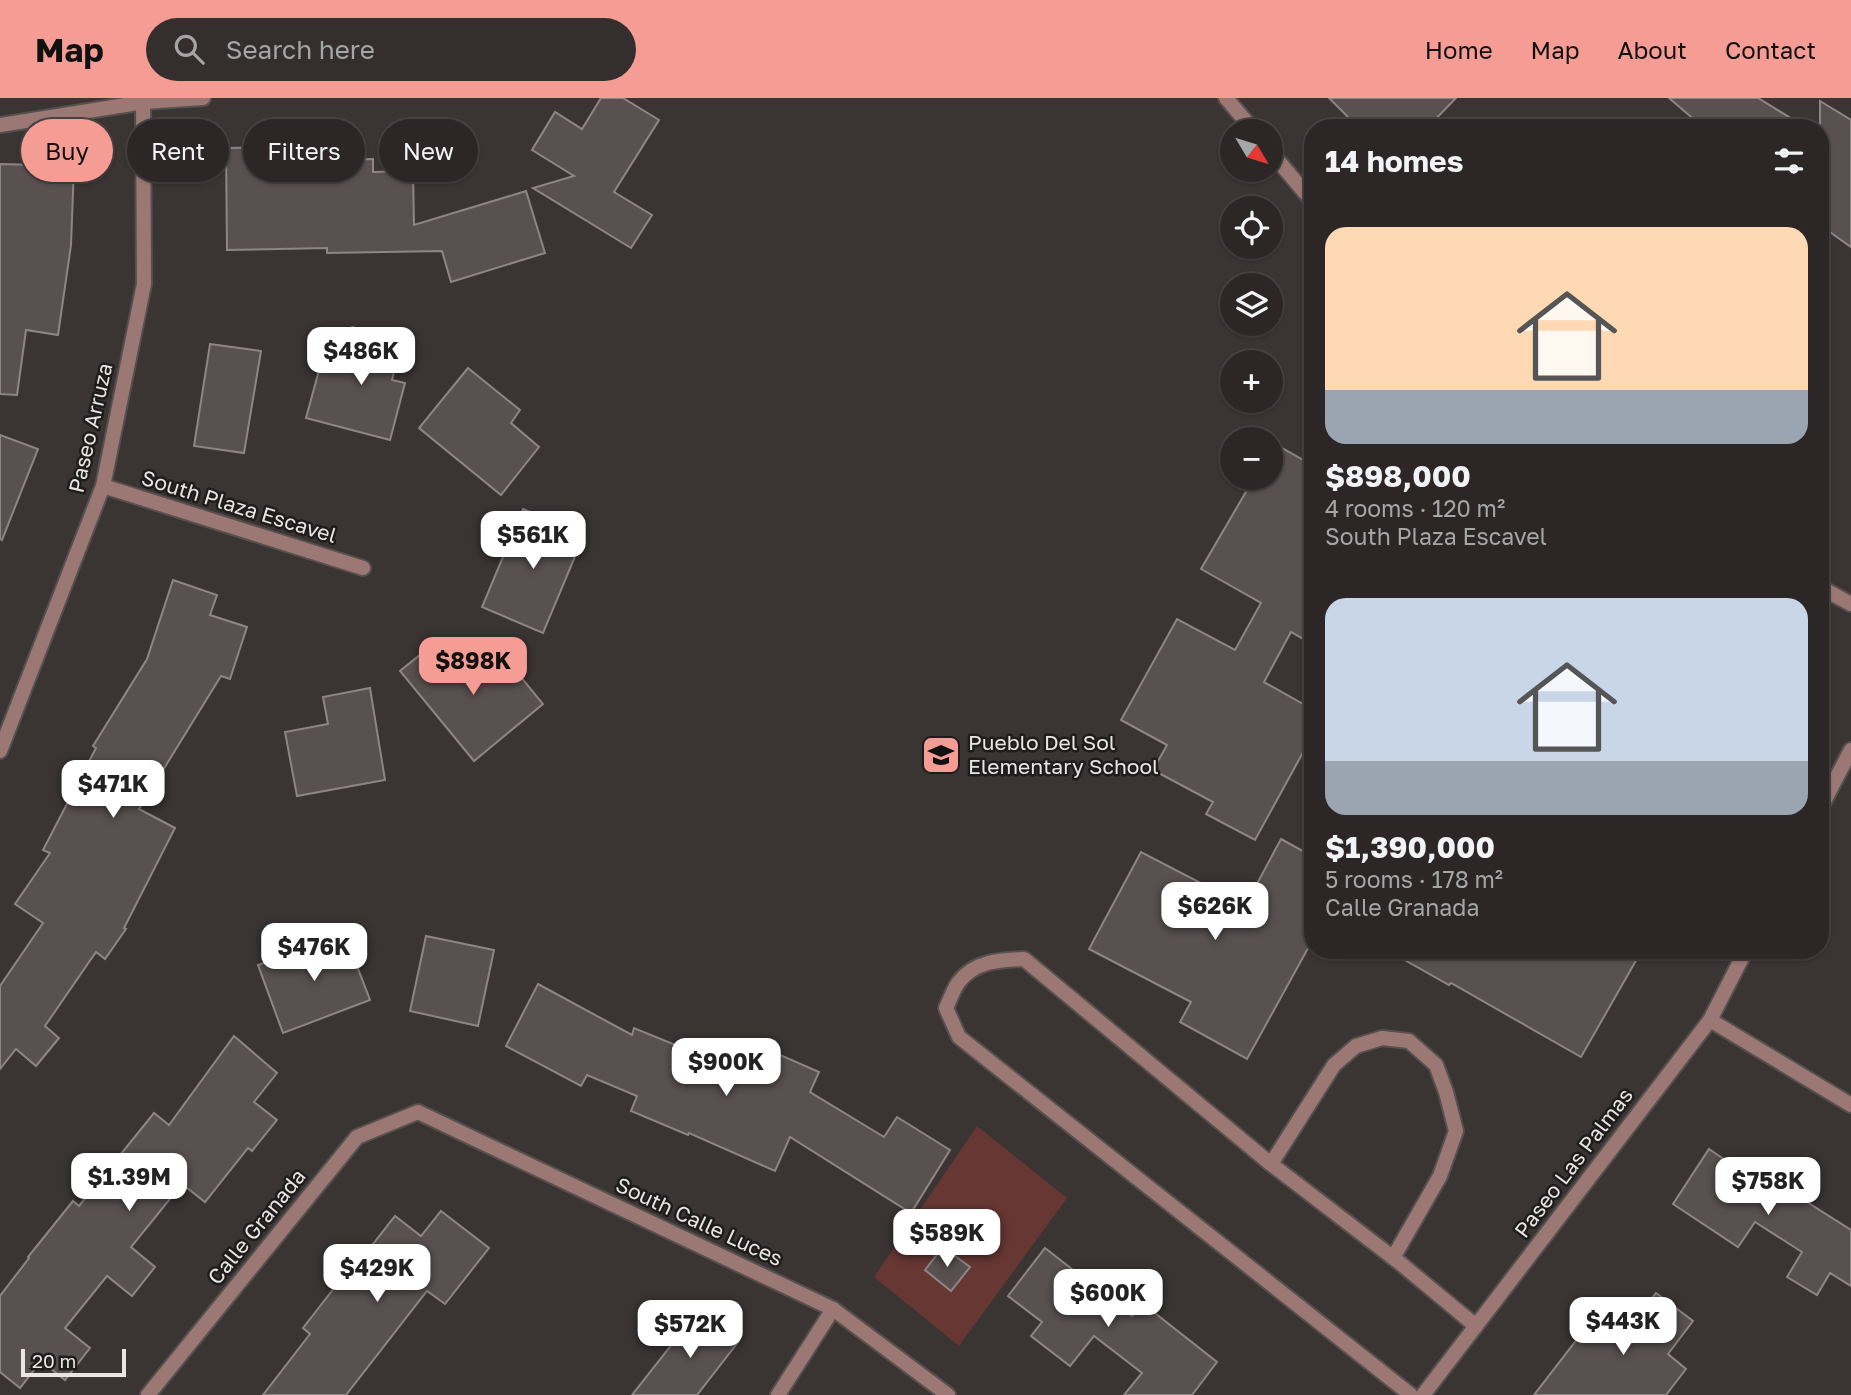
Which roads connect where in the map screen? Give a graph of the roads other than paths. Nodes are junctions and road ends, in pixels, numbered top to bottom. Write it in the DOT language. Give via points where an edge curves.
graph roads {
  1 [pos="203,98"];
  2 [pos="1226,98"];
  3 [pos="143,100"];
  4 [pos="1244,119"];
  5 [pos="0,125"];
  6 [pos="1283,166"];
  7 [pos="1304,191"];
  8 [pos="103,486"];
  9 [pos="363,568"];
  10 [pos="1829,592"];
  11 [pos="1851,604"];
  12 [pos="1851,750"];
  13 [pos="0,751"];
  14 [pos="1829,792"];
  15 [pos="1741,959"];
  16 [pos="1710,1020"];
  17 [pos="1851,1105"];
  18 [pos="418,1112"];
  19 [pos="1270,1164"];
  20 [pos="1393,1258"];
  21 [pos="833,1309"];
  22 [pos="1476,1326"];
  23 [pos="148,1395"];
  24 [pos="778,1395"];
  25 [pos="948,1395"];
  26 [pos="1410,1395"];
  27 [pos="1423,1395"];
  1 -- 3 [label="street"];
  2 -- 4 [label="street"];
  3 -- 5 [label="street"];
  3 -- 8 [label="street, Paseo Arruza" via="144,284"];
  6 -- 7 [label="street"];
  8 -- 9 [label="street, South Plaza Escavel"];
  8 -- 13 [label="street, Paseo Arruza"];
  10 -- 11 [label="street"];
  12 -- 14 [label="street"];
  15 -- 16 [label="street, Paseo Las Palmas"];
  16 -- 17 [label="street"];
  16 -- 22 [label="street, Paseo Las Palmas"];
  18 -- 21 [label="street, South Calle Luces"];
  18 -- 23 [label="street, Calle Granada" via="357,1137"];
  19 -- 20 [label="street"];
  19 -- 20 [label="street" via="1334,1065 1356,1046 1382,1038 1409,1041 1436,1065 1455,1131 1440,1176"];
  19 -- 26 [label="street" via="1024,959 994,960 973,969 958,983 946,1008 959,1037"];
  20 -- 22 [label="street"];
  21 -- 24 [label="street"];
  21 -- 25 [label="street, South Calle Luces"];
  22 -- 27 [label="street, Paseo Las Palmas"];
}
